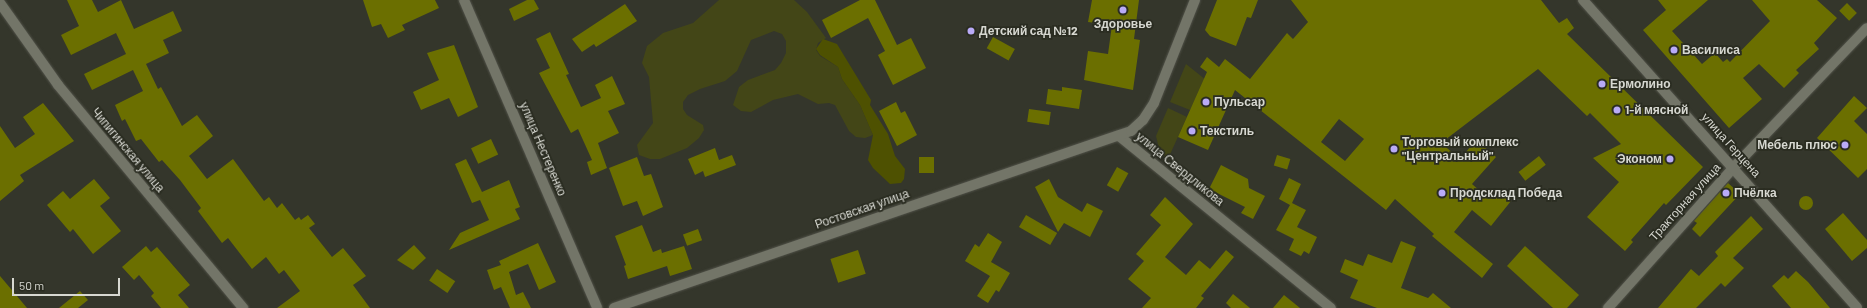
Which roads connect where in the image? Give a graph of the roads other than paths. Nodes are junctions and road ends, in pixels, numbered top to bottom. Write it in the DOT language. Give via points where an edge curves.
graph roads {
  1 [pos="464,0"];
  2 [pos="1195,0"];
  3 [pos="1583,0"];
  4 [pos="0,3"];
  5 [pos="1867,28"];
  6 [pos="1119,136"];
  7 [pos="1734,167"];
  8 [pos="243,308"];
  9 [pos="598,308"];
  10 [pos="614,308"];
  11 [pos="1331,308"];
  12 [pos="1608,308"];
  13 [pos="1857,308"];
  1 -- 9 [label="street, улица Нестеренко"];
  2 -- 6 [label="street, улица Свердликова" via="1154,103 1138,125"];
  3 -- 7 [label="street, улица Герцена"];
  4 -- 8 [label="street, Чипигинская улица" via="58,85"];
  5 -- 7 [label="street, Тракторная улица"];
  6 -- 10 [label="street, Ростовская улица"];
  6 -- 11 [label="street, улица Свердликова"];
  7 -- 12 [label="street, Тракторная улица"];
  7 -- 13 [label="street, улица Герцена"];
}
